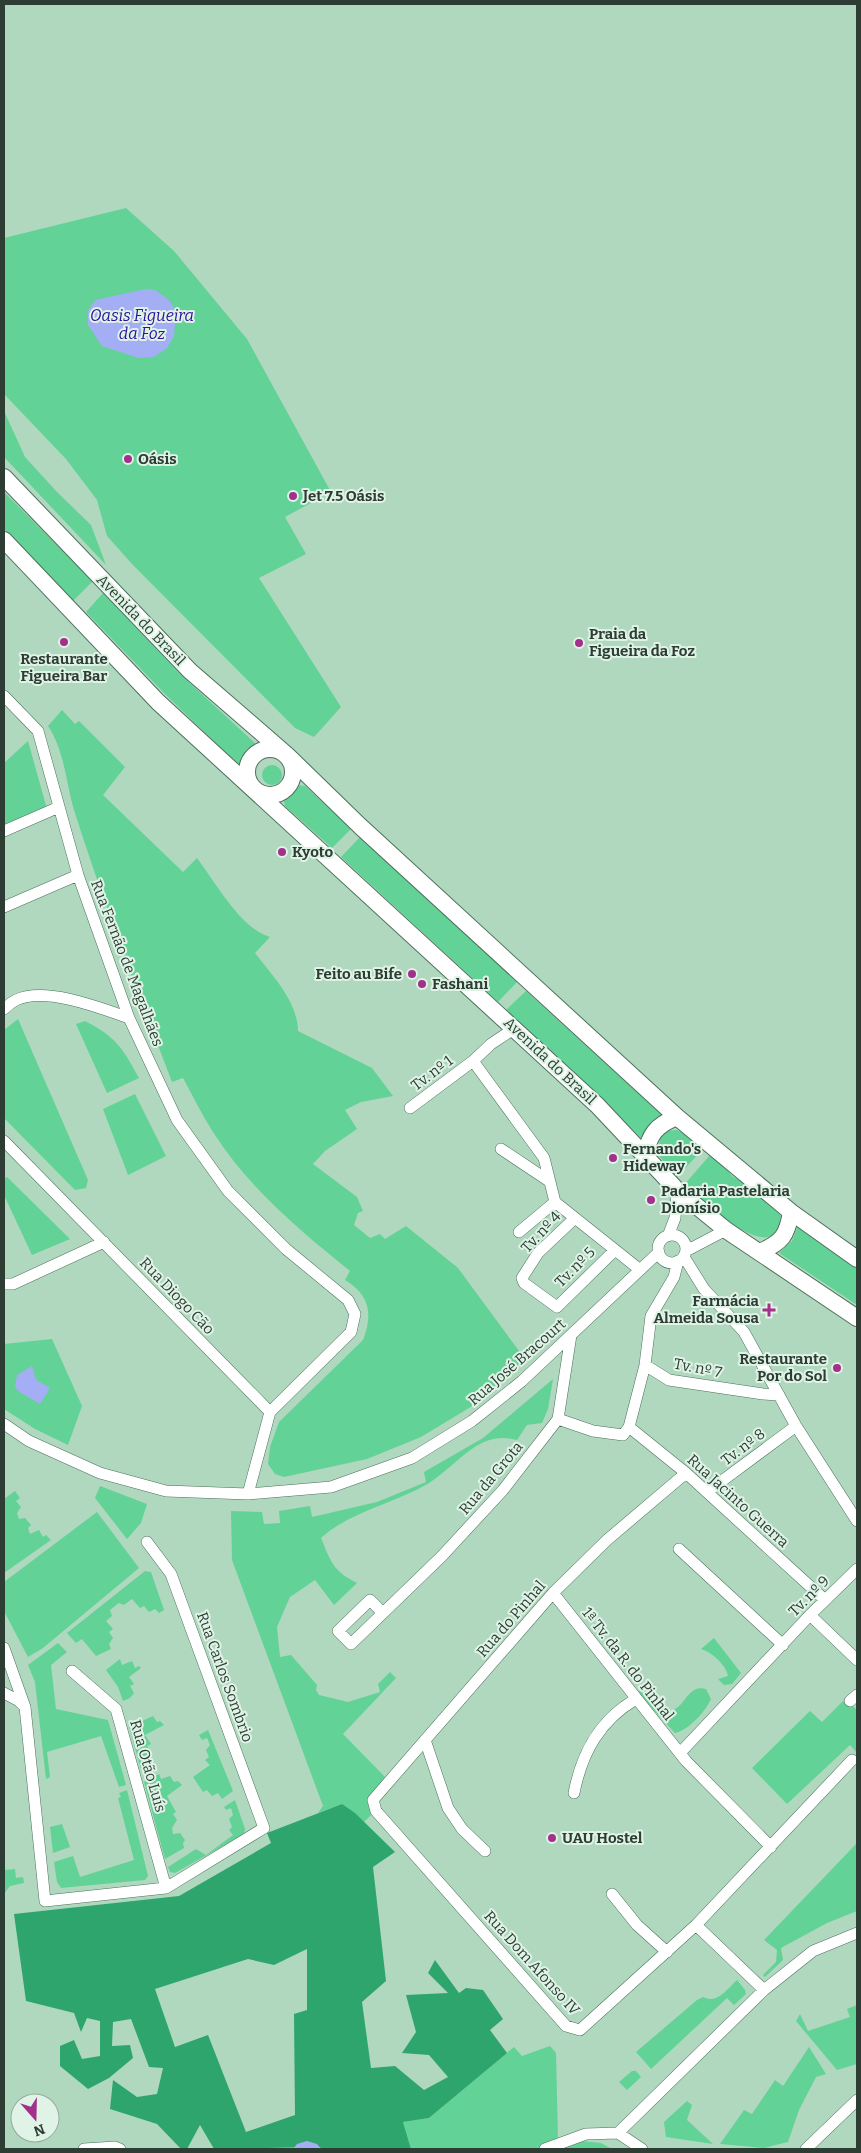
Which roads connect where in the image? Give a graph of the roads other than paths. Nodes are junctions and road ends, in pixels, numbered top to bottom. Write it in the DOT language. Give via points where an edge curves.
graph roads {
  1 [pos="4,476"];
  2 [pos="5,545"];
  3 [pos="5,700"];
  4 [pos="287,755"];
  5 [pos="255,789"];
  6 [pos="59,807"];
  7 [pos="4,831"];
  8 [pos="78,875"];
  9 [pos="4,907"];
  10 [pos="4,1009"];
  11 [pos="129,1018"];
  12 [pos="514,1028"];
  13 [pos="473,1061"];
  14 [pos="410,1108"];
  15 [pos="677,1117"];
  16 [pos="4,1141"];
  17 [pos="501,1149"];
  18 [pos="645,1156"];
  19 [pos="549,1181"];
  20 [pos="677,1190"];
  21 [pos="555,1202"];
  22 [pos="791,1212"];
  23 [pos="575,1218"];
  24 [pos="726,1230"];
  25 [pos="519,1232"];
  26 [pos="668,1236"];
  27 [pos="104,1242"];
  28 [pos="615,1250"];
  29 [pos="659,1252"];
  30 [pos="760,1252"];
  31 [pos="683,1256"];
  32 [pos="857,1260"];
  33 [pos="639,1269"];
  34 [pos="4,1284"];
  35 [pos="557,1307"];
  36 [pos="857,1318"];
  37 [pos="571,1335"];
  38 [pos="646,1365"];
  39 [pos="779,1394"];
  40 [pos="270,1412"];
  41 [pos="558,1419"];
  42 [pos="4,1424"];
  43 [pos="796,1426"];
  44 [pos="629,1427"];
  45 [pos="686,1473"];
  46 [pos="708,1492"];
  47 [pos="248,1494"];
  48 [pos="857,1521"];
  49 [pos="147,1542"];
  50 [pos="679,1549"];
  51 [pos="857,1569"];
  52 [pos="553,1593"];
  53 [pos="825,1600"];
  54 [pos="382,1612"];
  55 [pos="810,1614"];
  56 [pos="782,1645"];
  57 [pos="5,1655"];
  58 [pos="857,1660"];
  59 [pos="72,1671"];
  60 [pos="4,1694"];
  61 [pos="636,1699"];
  62 [pos="25,1706"];
  63 [pos="425,1740"];
  64 [pos="680,1752"];
  65 [pos="852,1760"];
  66 [pos="574,1793"];
  67 [pos="373,1800"];
  68 [pos="771,1847"];
  69 [pos="486,1851"];
  70 [pos="166,1888"];
  71 [pos="612,1894"];
  72 [pos="696,1925"];
  73 [pos="857,1933"];
  74 [pos="667,1952"];
  75 [pos="764,1990"];
  76 [pos="857,2100"];
  77 [pos="618,2133"];
  78 [pos="84,2149"];
  79 [pos="120,2149"];
  80 [pos="545,2149"];
  81 [pos="642,2149"];
  82 [pos="806,2149"];
  1 -- 4 [label="main road, Avenida do Brasil" via="190,671"];
  2 -- 5 [label="main road, Avenida do Brasil" via="158,702"];
  3 -- 6 [label="street, Rua Fernão de Magalhães" via="38,731"];
  4 -- 5 [label="main road" via="293,772 288,787 274,794"];
  4 -- 5 [label="main road" via="268,749 251,758 247,771"];
  4 -- 15 [label="main road, Avenida do Brasil"];
  5 -- 12 [label="main road, Avenida do Brasil"];
  6 -- 7 [label="street"];
  6 -- 8 [label="street, Rua Fernão de Magalhães"];
  8 -- 9 [label="street"];
  8 -- 11 [label="street, Rua Fernão de Magalhães"];
  10 -- 11 [label="street" via="16,999 44,995 81,1001"];
  11 -- 40 [label="street, Rua Fernão de Magalhães" via="176,1120 228,1191 286,1249 348,1300 355,1314 351,1332"];
  12 -- 13 [label="street, Tv. nº 1"];
  12 -- 18 [label="main road, Avenida do Brasil" via="597,1105"];
  13 -- 14 [label="street, Tv. nº 1"];
  13 -- 19 [label="street" via="544,1158"];
  15 -- 18 [label="main road" via="666,1121 655,1131 648,1140"];
  15 -- 22 [label="main road, Avenida do Brasil"];
  16 -- 27 [label="street, Rua Diogo Cão"];
  17 -- 19 [label="street"];
  18 -- 20 [label="main road, Avenida do Brasil"];
  19 -- 21 [label="street"];
  20 -- 24 [label="main road, Avenida do Brasil"];
  20 -- 26 [label="street"];
  21 -- 23 [label="street"];
  21 -- 25 [label="street"];
  22 -- 30 [label="main road" via="788,1232 775,1245"];
  22 -- 32 [label="main road, Avenida do Brasil"];
  23 -- 28 [label="street"];
  23 -- 35 [label="street, Tv. nº 4" via="538,1253 522,1278 524,1283"];
  24 -- 30 [label="main road, Avenida do Brasil"];
  24 -- 31 [label="street"];
  26 -- 29 [label="street" via="662,1241"];
  26 -- 31 [label="street" via="681,1238"];
  27 -- 34 [label="street" via="13,1284"];
  27 -- 40 [label="street, Rua Diogo Cão"];
  28 -- 33 [label="street"];
  28 -- 35 [label="street, Tv. nº 5"];
  29 -- 31 [label="street" via="667,1262"];
  29 -- 33 [label="street, Rua José Bracourt"];
  30 -- 36 [label="main road, Avenida do Brasil"];
  31 -- 38 [label="street" via="651,1316"];
  31 -- 39 [label="street" via="704,1288 744,1332"];
  33 -- 37 [label="street, Rua José Bracourt"];
  37 -- 41 [label="street, Rua da Grota"];
  37 -- 47 [label="street, Rua José Bracourt" via="522,1381 472,1420 412,1458 330,1487"];
  38 -- 39 [label="street, Tv. nº 7" via="669,1380"];
  38 -- 44 [label="street"];
  39 -- 43 [label="street"];
  40 -- 47 [label="street"];
  41 -- 44 [label="street" via="593,1431 623,1435"];
  41 -- 54 [label="street, Rua da Grota" via="503,1490 442,1556"];
  42 -- 47 [label="street, Rua José Bracourt" via="29,1441 100,1473 166,1492"];
  43 -- 46 [label="street, Tv. nº 8"];
  43 -- 48 [label="street"];
  44 -- 45 [label="street, Rua Jacinto Guerra"];
  45 -- 46 [label="street, Rua Jacinto Guerra"];
  45 -- 52 [label="street, Rua do Pinhal" via="606,1540"];
  46 -- 53 [label="street, Rua Jacinto Guerra"];
  49 -- 70 [label="street, Rua Carlos Sombrio" via="171,1574 264,1828"];
  50 -- 56 [label="street"];
  51 -- 53 [label="street, Tv. nº 9"];
  52 -- 61 [label="street, 1ª Tv. da R. do Pinhal"];
  52 -- 63 [label="street, Rua do Pinhal"];
  53 -- 55 [label="street, Tv. nº 9"];
  55 -- 56 [label="street, Tv. nº 9"];
  55 -- 58 [label="street"];
  56 -- 64 [label="street, Tv. nº 9"];
  57 -- 62 [label="street"];
  59 -- 70 [label="street, Rua Otão Luís" via="116,1709"];
  60 -- 62 [label="street"];
  61 -- 64 [label="street, 1ª Tv. da R. do Pinhal"];
  61 -- 66 [label="street" via="622,1708 587,1748 578,1770"];
  62 -- 70 [label="street" via="45,1901"];
  63 -- 67 [label="street, Rua do Pinhal"];
  63 -- 69 [label="street" via="448,1808 462,1829"];
  64 -- 68 [label="street"];
  65 -- 68 [label="street, Rua Dom Afonso IV"];
  67 -- 74 [label="street, Rua Dom Afonso IV" via="376,1811 566,2026 580,2030"];
  68 -- 72 [label="street, Rua Dom Afonso IV"];
  71 -- 74 [label="street" via="637,1925"];
  72 -- 74 [label="street, Rua Dom Afonso IV"];
  72 -- 75 [label="street"];
  73 -- 75 [label="street" via="813,1951"];
  75 -- 77 [label="street"];
  76 -- 82 [label="street"];
  77 -- 80 [label="street" via="586,2134"];
  77 -- 81 [label="street"];
  78 -- 79 [label="street"];
}
